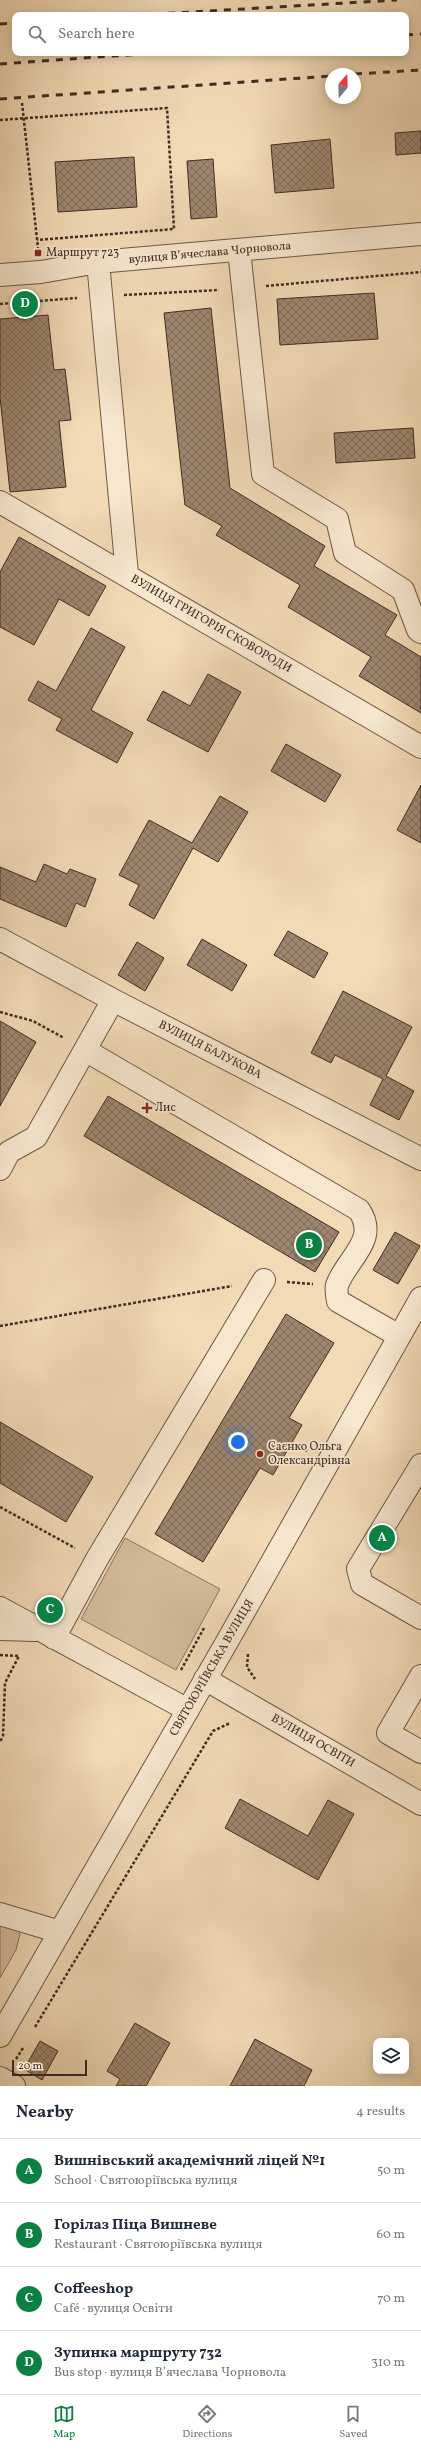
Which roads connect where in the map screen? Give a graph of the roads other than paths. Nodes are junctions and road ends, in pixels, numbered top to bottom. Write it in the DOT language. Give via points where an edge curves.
graph roads {
  1 [pos="421,234"];
  2 [pos="239,250"];
  3 [pos="98,262"];
  4 [pos="0,275"];
  5 [pos="0,502"];
  6 [pos="127,574"];
  7 [pos="421,632"];
  8 [pos="421,747"];
  9 [pos="0,939"];
  10 [pos="112,1000"];
  11 [pos="85,1050"];
  12 [pos="421,1159"];
  13 [pos="0,1169"];
  14 [pos="264,1280"];
  15 [pos="421,1298"];
  16 [pos="399,1336"];
  17 [pos="421,1465"];
  18 [pos="0,1608"];
  19 [pos="421,1618"];
  20 [pos="0,1629"];
  21 [pos="48,1634"];
  22 [pos="421,1676"];
  23 [pos="205,1679"];
  24 [pos="188,1710"];
  25 [pos="421,1752"];
  26 [pos="421,1804"];
  27 [pos="0,1914"];
  28 [pos="60,1932"];
  29 [pos="0,2036"];
  1 -- 2 [label="street, вулиця Вʼячеслава Чорновола"];
  2 -- 3 [label="street, вулиця Вʼячеслава Чорновола"];
  2 -- 7 [label="street" via="263,474 337,519 345,553 404,590 418,630"];
  3 -- 4 [label="street, вулиця Вʼячеслава Чорновола" via="41,272"];
  3 -- 6 [label="street"];
  5 -- 6 [label="street, ВУЛИЦЯ ГРИГОРІЯ СКОВОРОДИ"];
  6 -- 8 [label="street, ВУЛИЦЯ ГРИГОРІЯ СКОВОРОДИ"];
  9 -- 10 [label="street, ВУЛИЦЯ БАЛУКОВА"];
  10 -- 11 [label="street"];
  10 -- 12 [label="street, ВУЛИЦЯ БАЛУКОВА"];
  11 -- 13 [label="street" via="36,1137 9,1152"];
  11 -- 16 [label="street" via="359,1210 367,1222 366,1236 337,1286 338,1301"];
  14 -- 21 [label="street" via="97,1560"];
  15 -- 16 [label="street, СВЯТОЮРІЇВСЬКА ВУЛИЦЯ"];
  16 -- 23 [label="street, СВЯТОЮРІЇВСЬКА ВУЛИЦЯ"];
  17 -- 19 [label="street" via="358,1569 362,1584"];
  18 -- 21 [label="street"];
  20 -- 21 [label="street"];
  21 -- 24 [label="street"];
  22 -- 25 [label="street" via="388,1733"];
  23 -- 24 [label="street, СВЯТОЮРІЇВСЬКА ВУЛИЦЯ"];
  23 -- 26 [label="street, ВУЛИЦЯ ОСВІТИ"];
  24 -- 28 [label="street, СВЯТОЮРІЇВСЬКА ВУЛИЦЯ"];
  27 -- 28 [label="street"];
  28 -- 29 [label="street, СВЯТОЮРІЇВСЬКА ВУЛИЦЯ"];
}
